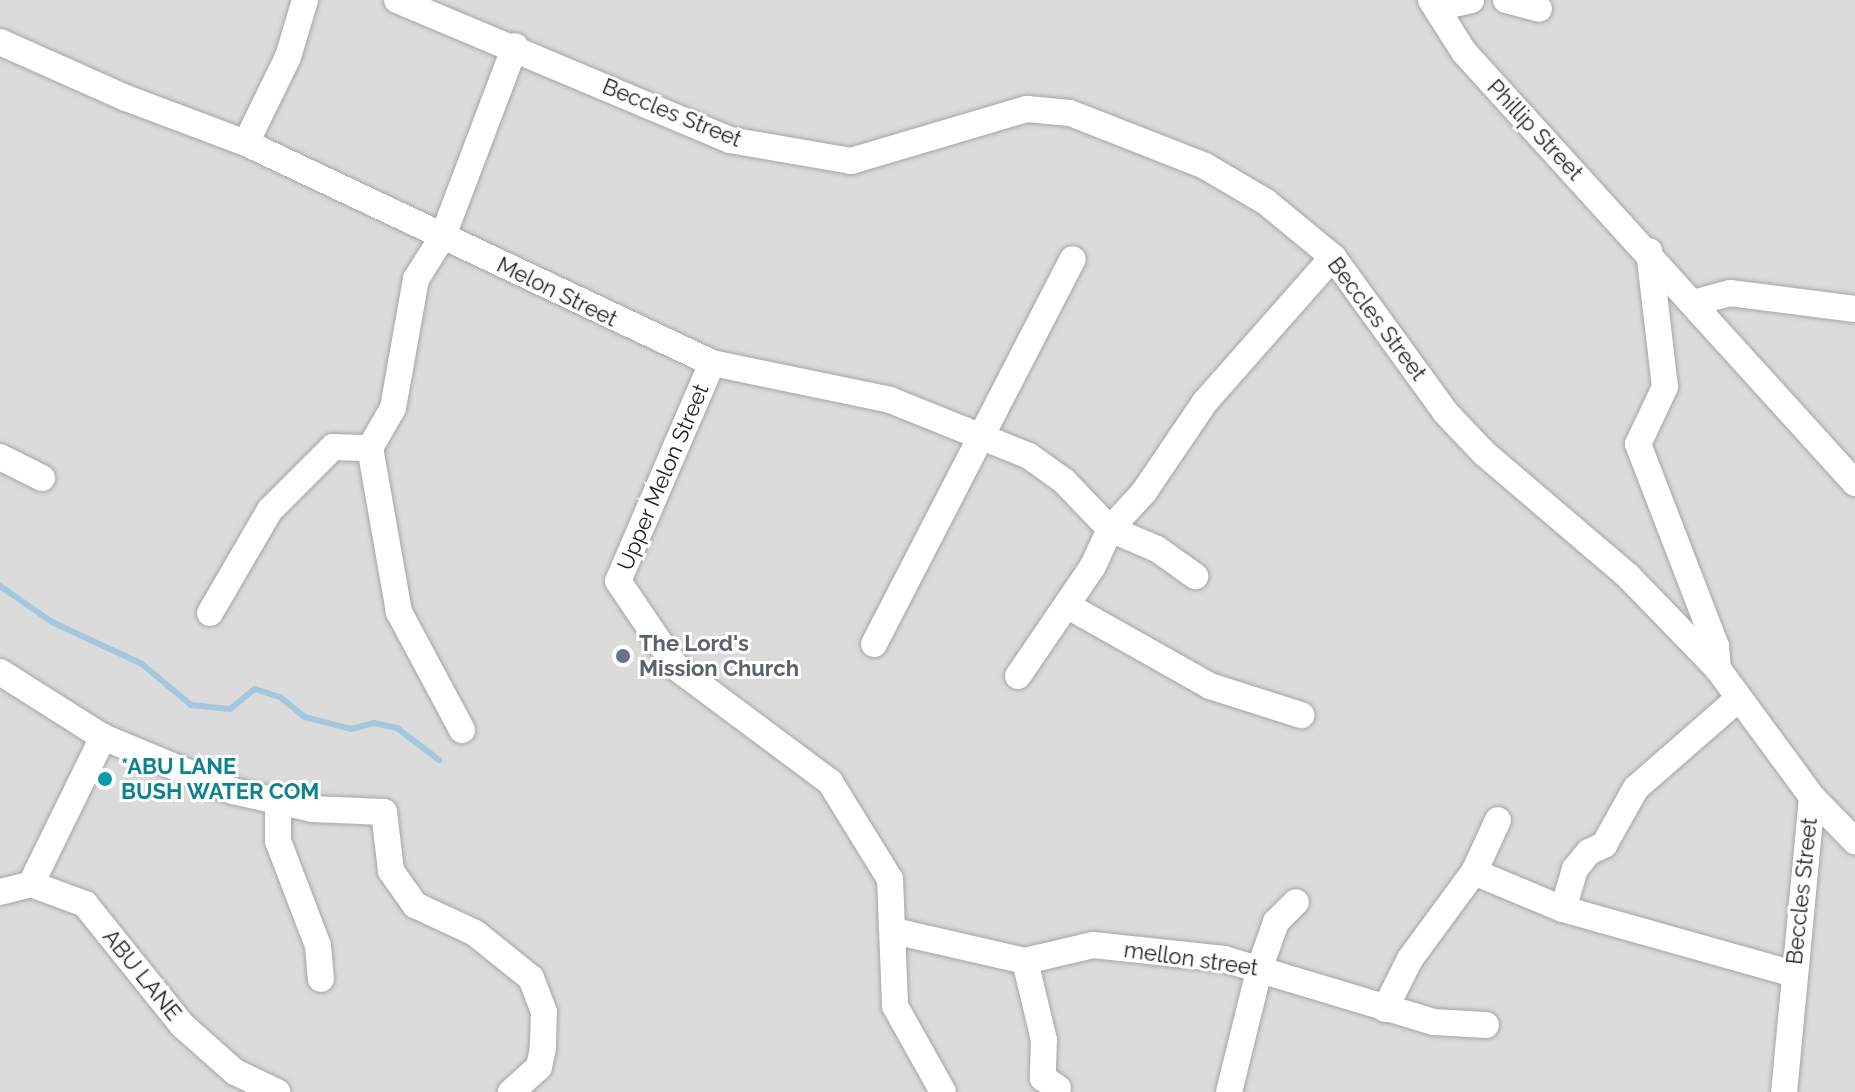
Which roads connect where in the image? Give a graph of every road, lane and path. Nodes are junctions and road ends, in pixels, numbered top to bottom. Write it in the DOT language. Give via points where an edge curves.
graph roads {
  1 [pos="305,0"];
  2 [pos="397,0"];
  3 [pos="1471,0"];
  4 [pos="1506,0"];
  5 [pos="1434,4"];
  6 [pos="1539,9"];
  7 [pos="0,42"];
  8 [pos="515,46"];
  9 [pos="246,143"];
  10 [pos="443,236"];
  11 [pos="1649,251"];
  12 [pos="1333,257"];
  13 [pos="1073,259"];
  14 [pos="1693,303"];
  15 [pos="1855,309"];
  16 [pos="712,363"];
  17 [pos="977,438"];
  18 [pos="370,448"];
  19 [pos="0,457"];
  20 [pos="42,478"];
  21 [pos="1855,483"];
  22 [pos="1110,529"];
  23 [pos="1195,576"];
  24 [pos="1068,606"];
  25 [pos="210,613"];
  26 [pos="874,644"];
  27 [pos="1718,669"];
  28 [pos="0,672"];
  29 [pos="1018,676"];
  30 [pos="1737,700"];
  31 [pos="1301,715"];
  32 [pos="462,730"];
  33 [pos="103,737"];
  34 [pos="1812,797"];
  35 [pos="278,801"];
  36 [pos="1498,820"];
  37 [pos="1855,841"];
  38 [pos="1474,872"];
  39 [pos="31,884"];
  40 [pos="0,892"];
  41 [pos="1296,902"];
  42 [pos="1563,909"];
  43 [pos="894,931"];
  44 [pos="1025,961"];
  45 [pos="1260,967"];
  46 [pos="1794,974"];
  47 [pos="321,979"];
  48 [pos="1385,1009"];
  49 [pos="1486,1025"];
  50 [pos="1061,1091"];
  51 [pos="277,1092"];
  52 [pos="511,1092"];
  53 [pos="943,1092"];
  54 [pos="1229,1092"];
  55 [pos="1784,1092"];
  1 -- 9 [label="street" via="288,57"];
  2 -- 8 [label="street, Beccles Street"];
  3 -- 5 [label="street"];
  4 -- 6 [label="street"];
  5 -- 11 [label="street, Phillip Street" via="1472,62"];
  7 -- 9 [label="street, Melon Street"];
  8 -- 10 [label="street"];
  8 -- 12 [label="street, Beccles Street" via="730,140 851,161 1027,109 1070,113 1205,166 1266,202"];
  9 -- 10 [label="street, Melon Street"];
  10 -- 16 [label="street, Melon Street"];
  10 -- 18 [label="street" via="416,279 393,408"];
  11 -- 14 [label="street, Phillip Street"];
  11 -- 27 [label="street" via="1665,387 1638,444 1712,635"];
  12 -- 22 [label="street" via="1247,350 1144,492"];
  12 -- 27 [label="street, Beccles Street" via="1445,412 1484,453 1628,576"];
  13 -- 17 [label="street"];
  14 -- 15 [label="street" via="1730,293"];
  14 -- 21 [label="street, Phillip Street"];
  16 -- 17 [label="street, Melon Street" via="890,400"];
  16 -- 43 [label="street, Upper Melon Street" via="618,581 677,668 830,782 890,879"];
  17 -- 22 [label="street, Melon Street" via="1029,456 1064,481"];
  17 -- 26 [label="street"];
  18 -- 25 [label="street" via="333,447 270,510"];
  18 -- 32 [label="street" via="399,612"];
  19 -- 20 [label="street"];
  22 -- 23 [label="street" via="1157,549"];
  22 -- 24 [label="street"];
  24 -- 29 [label="street"];
  24 -- 31 [label="street" via="1210,686"];
  27 -- 30 [label="street, Beccles Street"];
  28 -- 33 [label="street"];
  30 -- 34 [label="street, Beccles Street"];
  30 -- 42 [label="street" via="1636,788 1604,845 1589,852 1575,869"];
  33 -- 35 [label="street" via="233,791"];
  33 -- 39 [label="street"];
  34 -- 37 [label="street"];
  34 -- 46 [label="street, Beccles Street"];
  35 -- 47 [label="street" via="278,841 318,946"];
  35 -- 52 [label="street" via="312,809 384,812 391,871 415,905 475,933 531,978 544,1012 543,1048 539,1067"];
  36 -- 38 [label="street"];
  38 -- 42 [label="street"];
  38 -- 48 [label="street" via="1410,959"];
  39 -- 40 [label="street"];
  39 -- 51 [label="street, ABU LANE" via="85,904 182,1025 235,1072"];
  41 -- 45 [label="street" via="1276,922"];
  42 -- 46 [label="street"];
  43 -- 44 [label="street, mellon street"];
  43 -- 53 [label="street, Upper Melon Street" via="895,1006"];
  44 -- 45 [label="street, mellon street" via="1093,945"];
  44 -- 50 [label="street" via="1044,1040 1043,1078"];
  45 -- 48 [label="street, mellon street"];
  45 -- 54 [label="street"];
  46 -- 55 [label="street, Beccles Street"];
  48 -- 49 [label="street, mellon street" via="1434,1022"];
}
